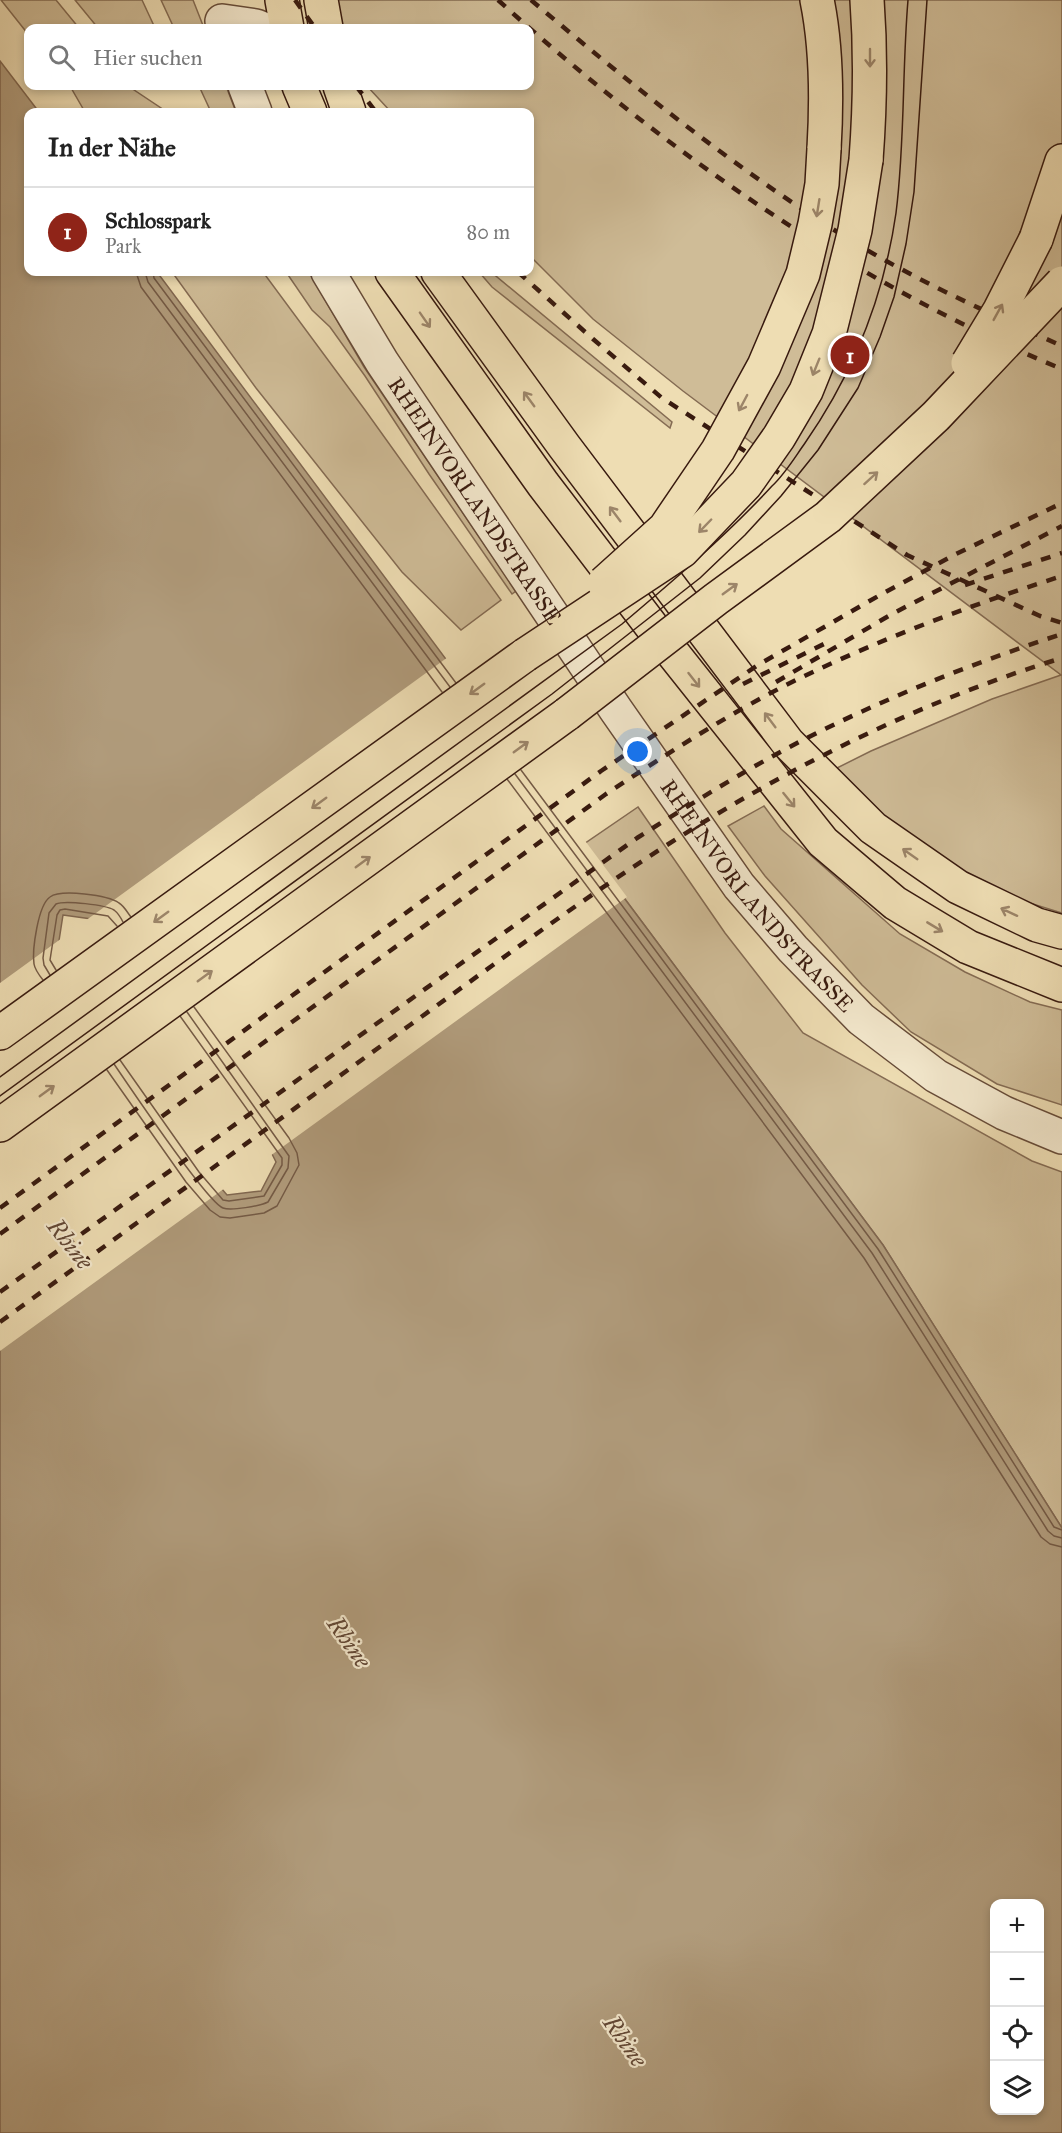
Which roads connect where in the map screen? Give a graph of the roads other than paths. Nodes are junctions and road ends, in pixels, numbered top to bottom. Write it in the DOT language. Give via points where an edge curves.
graph roads {
  1 [pos="282,0"];
  2 [pos="321,0"];
  3 [pos="817,0"];
  4 [pos="867,0"];
  5 [pos="220,16"];
  6 [pos="249,24"];
  7 [pos="286,24"];
  8 [pos="325,24"];
  9 [pos="247,90"];
  10 [pos="301,90"];
  11 [pos="341,90"];
  12 [pos="253,108"];
  13 [pos="308,108"];
  14 [pos="348,108"];
  15 [pos="1062,161"];
  16 [pos="330,276"];
  17 [pos="395,276"];
  18 [pos="441,276"];
  19 [pos="1062,283"];
  20 [pos="936,416"];
  21 [pos="525,655"];
  22 [pos="1062,932"];
  23 [pos="1062,985"];
  24 [pos="0,1033"];
  25 [pos="0,1125"];
  26 [pos="1062,1137"];
  1 -- 7 [label="main road"];
  2 -- 8 [label="main road"];
  3 -- 21 [label="main road, one-way, bridge" via="824,33 827,110 822,184 803,274 764,366 718,450 664,528"];
  4 -- 21 [label="main road, one-way, bridge" via="870,107 866,160 855,230 829,334 807,390 746,484 682,551"];
  5 -- 6 [label="street"];
  9 -- 12 [label="street"];
  10 -- 13 [label="main road"];
  11 -- 14 [label="main road"];
  20 -- 15 [label="main road, one-way, bridge" via="1000,310 1036,238"];
  16 -- 26 [label="street, RHEINVORLANDSTRASSE" via="395,382 739,886 861,1019 936,1076 1004,1113"];
  17 -- 23 [label="main road, one-way" via="543,484 823,842 895,903 922,920 968,947"];
  22 -- 18 [label="main road, one-way" via="1037,925 958,887 873,828 788,743"];
  19 -- 20 [label="main road, bridge"];
  25 -- 20 [label="main road, one-way, bridge" via="567,714 828,517"];
  21 -- 24 [label="main road, one-way"];
}
